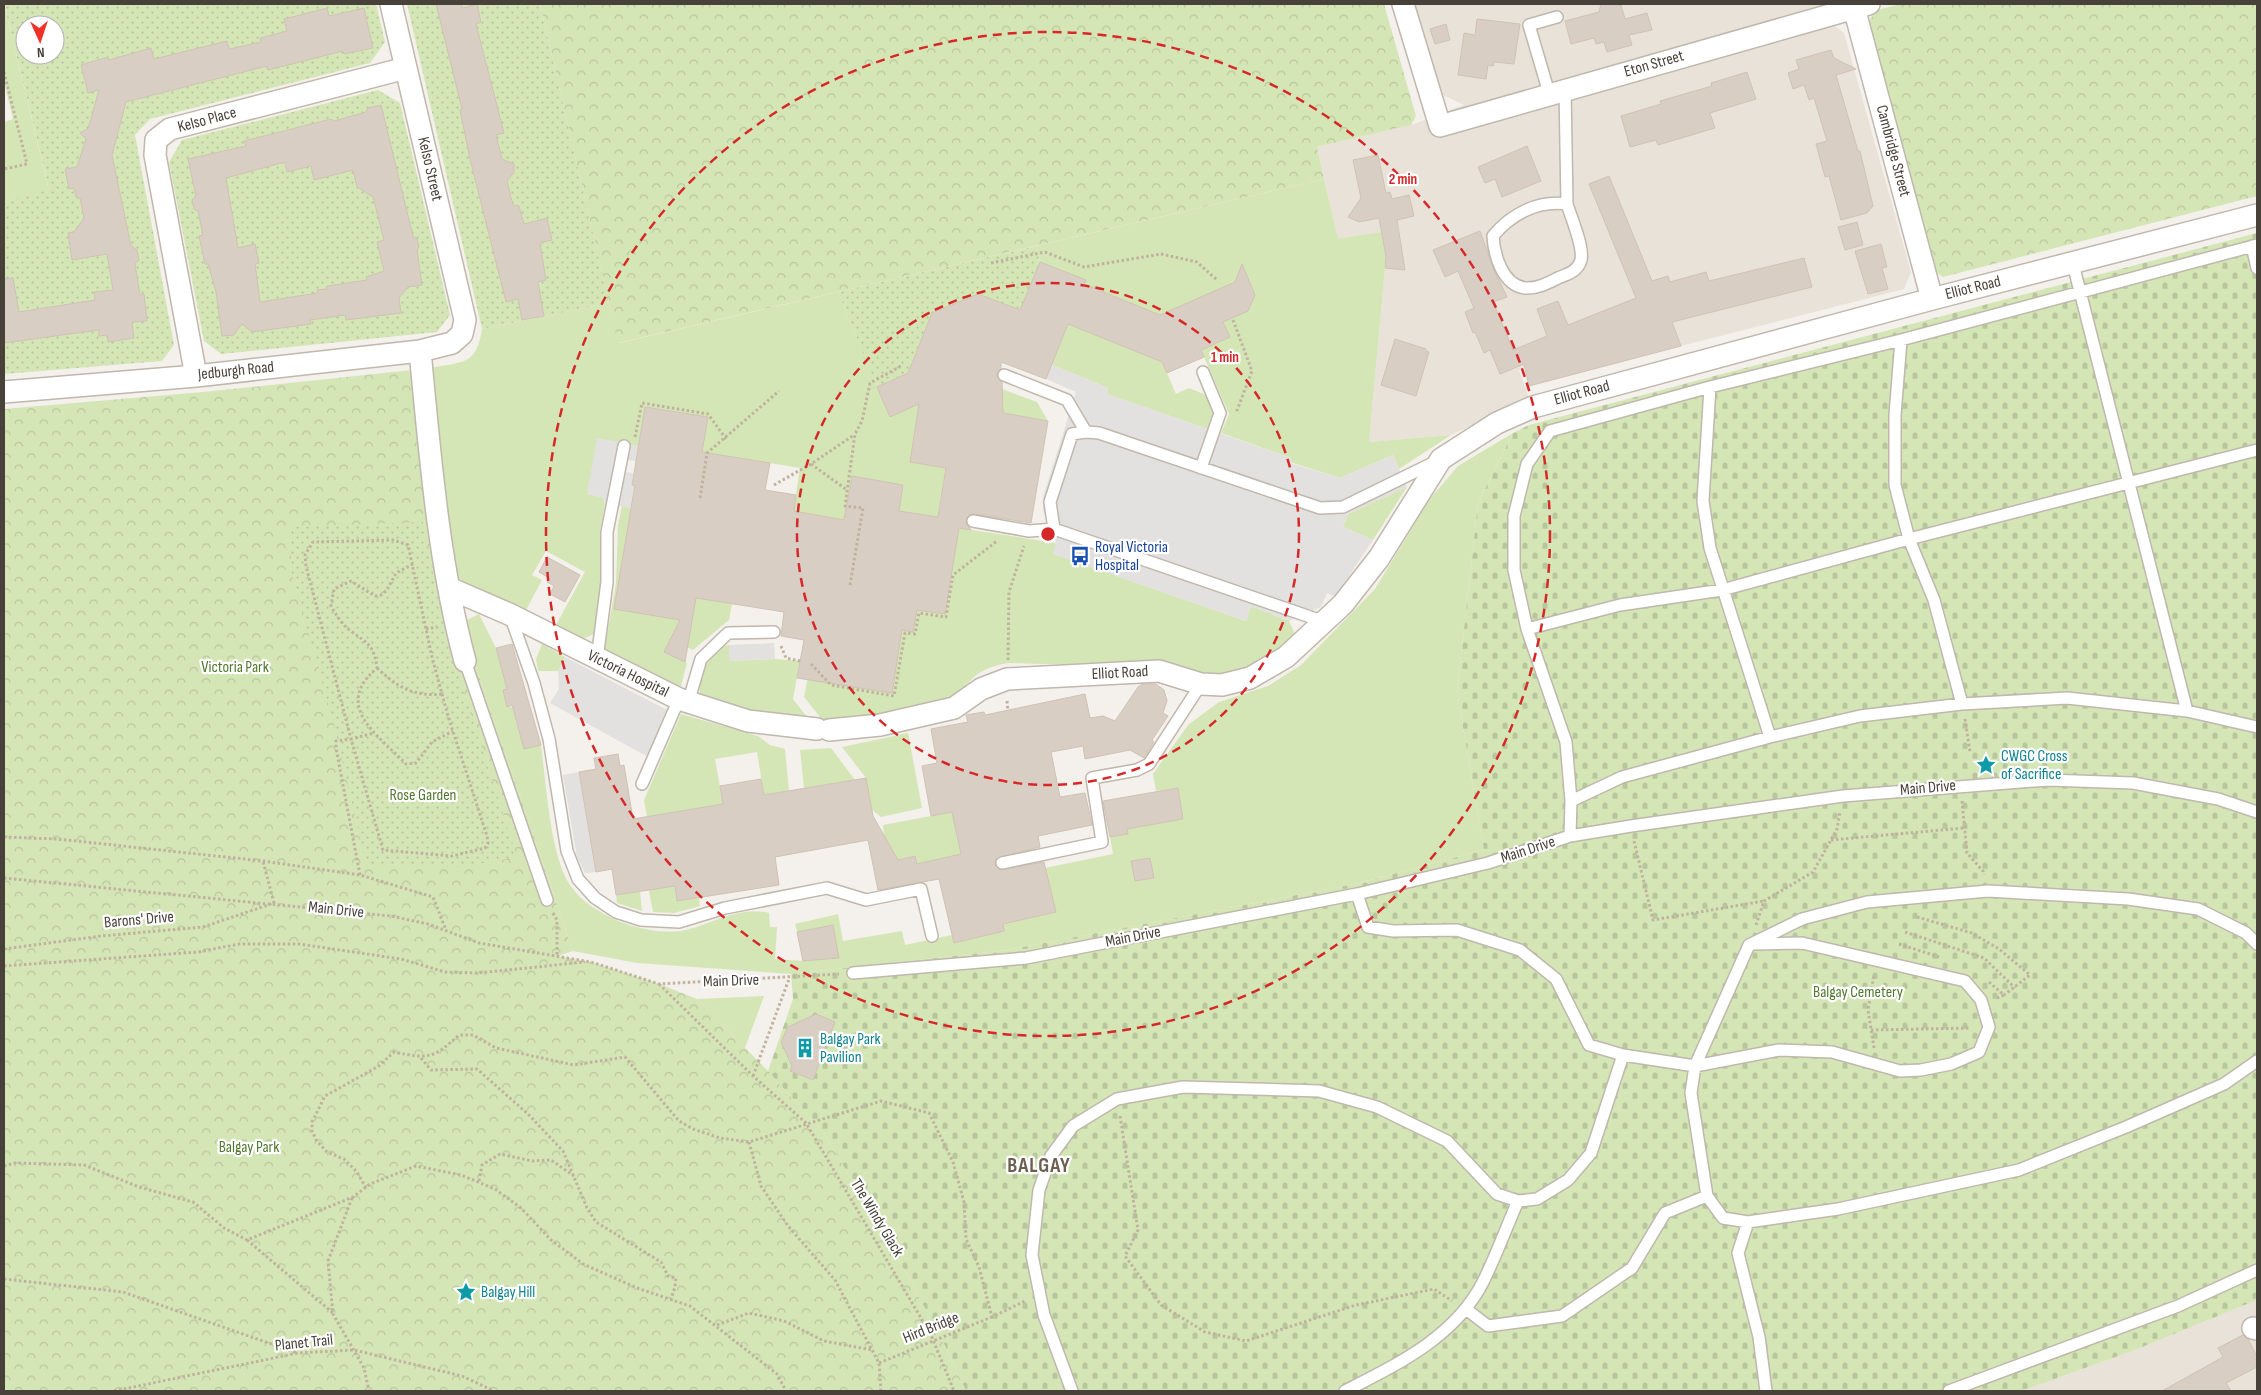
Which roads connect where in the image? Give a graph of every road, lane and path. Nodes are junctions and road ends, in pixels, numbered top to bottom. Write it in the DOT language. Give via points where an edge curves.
graph roads {
  1 [pos="391,4"];
  2 [pos="1403,4"];
  3 [pos="1859,5"];
  4 [pos="1557,17"];
  5 [pos="406,68"];
  6 [pos="4,72"];
  7 [pos="1557,91"];
  8 [pos="4,169"];
  9 [pos="1567,204"];
  10 [pos="2257,215"];
  11 [pos="2254,246"];
  12 [pos="991,263"];
  13 [pos="2073,264"];
  14 [pos="2257,268"];
  15 [pos="1217,280"];
  16 [pos="2081,291"];
  17 [pos="1932,299"];
  18 [pos="1233,320"];
  19 [pos="462,334"];
  20 [pos="1901,340"];
  21 [pos="420,351"];
  22 [pos="901,366"];
  23 [pos="1203,372"];
  24 [pos="1004,375"];
  25 [pos="196,376"];
  26 [pos="1710,387"];
  27 [pos="780,391"];
  28 [pos="4,392"];
  29 [pos="1234,417"];
  30 [pos="1086,432"];
  31 [pos="855,434"];
  32 [pos="726,439"];
  33 [pos="624,446"];
  34 [pos="2257,450"];
  35 [pos="1441,459"];
  36 [pos="811,464"];
  37 [pos="1201,468"];
  38 [pos="2130,484"];
  39 [pos="774,485"];
  40 [pos="847,490"];
  41 [pos="700,498"];
  42 [pos="974,521"];
  43 [pos="1013,528"];
  44 [pos="1054,529"];
  45 [pos="1028,531"];
  46 [pos="1909,539"];
  47 [pos="413,564"];
  48 [pos="850,586"];
  49 [pos="449,588"];
  50 [pos="1722,590"];
  51 [pos="509,614"];
  52 [pos="1324,622"];
  53 [pos="1527,629"];
  54 [pos="774,632"];
  55 [pos="596,659"];
  56 [pos="465,661"];
  57 [pos="800,662"];
  58 [pos="811,664"];
  59 [pos="377,668"];
  60 [pos="1007,680"];
  61 [pos="1202,684"];
  62 [pos="442,694"];
  63 [pos="683,701"];
  64 [pos="1962,704"];
  65 [pos="1008,711"];
  66 [pos="2187,711"];
  67 [pos="2257,727"];
  68 [pos="453,731"];
  69 [pos="374,733"];
  70 [pos="1770,737"];
  71 [pos="351,739"];
  72 [pos="1970,752"];
  73 [pos="642,784"];
  74 [pos="1960,785"];
  75 [pos="1843,796"];
  76 [pos="1571,802"];
  77 [pos="2257,812"];
  78 [pos="1631,826"];
  79 [pos="1964,828"];
  80 [pos="4,836"];
  81 [pos="1570,836"];
  82 [pos="1831,840"];
  83 [pos="263,861"];
  84 [pos="1002,863"];
  85 [pos="360,875"];
  86 [pos="4,878"];
  87 [pos="1988,892"];
  88 [pos="1357,894"];
  89 [pos="547,900"];
  90 [pos="1764,902"];
  91 [pos="274,903"];
  92 [pos="1917,917"];
  93 [pos="447,931"];
  94 [pos="1905,932"];
  95 [pos="932,936"];
  96 [pos="1749,944"];
  97 [pos="1899,944"];
  98 [pos="2257,944"];
  99 [pos="4,949"];
  100 [pos="557,956"];
  101 [pos="1943,958"];
  102 [pos="1876,960"];
  103 [pos="590,962"];
  104 [pos="4,966"];
  105 [pos="853,973"];
  106 [pos="789,979"];
  107 [pos="659,984"];
  108 [pos="2015,988"];
  109 [pos="2004,995"];
  110 [pos="1989,1027"];
  111 [pos="1871,1030"];
  112 [pos="1623,1055"];
  113 [pos="421,1058"];
  114 [pos="2257,1061"];
  115 [pos="1876,1064"];
  116 [pos="1695,1066"];
  117 [pos="753,1076"];
  118 [pos="1117,1099"];
  119 [pos="806,1123"];
  120 [pos="749,1142"];
  121 [pos="4,1166"];
  122 [pos="575,1177"];
  123 [pos="478,1181"];
  124 [pos="366,1188"];
  125 [pos="1707,1196"];
  126 [pos="353,1197"];
  127 [pos="1518,1201"];
  128 [pos="1748,1222"];
  129 [pos="247,1240"];
  130 [pos="2257,1270"];
  131 [pos="4,1279"];
  132 [pos="1040,1294"];
  133 [pos="671,1299"];
  134 [pos="1466,1309"];
  135 [pos="333,1314"];
  136 [pos="992,1317"];
  137 [pos="717,1325"];
  138 [pos="354,1350"];
  139 [pos="872,1350"];
  140 [pos="298,1353"];
  141 [pos="879,1363"];
  142 [pos="114,1391"];
  143 [pos="369,1391"];
  144 [pos="494,1391"];
  145 [pos="786,1391"];
  146 [pos="881,1391"];
  147 [pos="954,1391"];
  148 [pos="1072,1391"];
  149 [pos="1346,1391"];
  150 [pos="1766,1391"];
  151 [pos="1949,1391"];
  1 -- 5 [label="street, Kelso Street"];
  2 -- 7 [label="street, Eton Street" via="1440,126"];
  3 -- 7 [label="street, Eton Street"];
  3 -- 17 [label="street, Cambridge Street"];
  4 -- 7 [label="lane" via="1529,26"];
  5 -- 19 [label="street, Kelso Street" via="465,320"];
  5 -- 25 [label="street, Kelso Place" via="170,129 156,140 155,155"];
  6 -- 8 [label="path" via="26,164"];
  7 -- 9 [label="lane"];
  9 -- 9 [label="lane" via="1538,205 1502,225 1493,236 1494,253 1502,270 1513,282 1524,288 1538,287 1575,271 1581,259 1579,241"];
  10 -- 13 [label="street, Elliot Road"];
  11 -- 14 [label="lane"];
  11 -- 16 [label="lane"];
  12 -- 15 [label="path" via="1045,252 1084,267 1161,254 1197,262"];
  13 -- 16 [label="lane"];
  13 -- 17 [label="street, Elliot Road"];
  16 -- 20 [label="lane"];
  16 -- 38 [label="lane"];
  17 -- 35 [label="street, Elliot Road" via="1533,407 1497,423"];
  18 -- 29 [label="path" via="1252,371"];
  19 -- 21 [label="street, Jedburgh Road" via="452,343"];
  20 -- 26 [label="lane"];
  20 -- 46 [label="lane" via="1895,415 1895,485"];
  21 -- 25 [label="street, Jedburgh Road"];
  21 -- 49 [label="street" via="438,522"];
  22 -- 31 [label="path" via="870,383 862,421"];
  23 -- 37 [label="lane" via="1220,413"];
  24 -- 30 [label="lane" via="1067,400"];
  25 -- 28 [label="street, Jedburgh Road"];
  26 -- 50 [label="lane" via="1703,500 1710,548"];
  26 -- 53 [label="lane" via="1550,431 1527,464 1514,516 1514,570"];
  27 -- 32 [label="path"];
  30 -- 37 [label="lane" via="1099,433"];
  30 -- 44 [label="lane" via="1072,434 1050,502"];
  31 -- 36 [label="path"];
  31 -- 40 [label="path"];
  32 -- 33 [label="path" via="708,414 642,403 634,445"];
  32 -- 41 [label="path" via="707,453"];
  33 -- 55 [label="lane" via="607,532 607,582"];
  34 -- 38 [label="lane"];
  35 -- 37 [label="lane" via="1343,507 1320,508"];
  35 -- 52 [label="street, Elliot Road" via="1379,558 1343,604"];
  36 -- 39 [label="path"];
  36 -- 40 [label="path"];
  38 -- 46 [label="lane"];
  38 -- 66 [label="lane"];
  40 -- 48 [label="path" via="845,506 863,508"];
  42 -- 43 [label="lane"];
  43 -- 45 [label="lane"];
  43 -- 58 [label="path" via="953,576 946,617 919,613 915,634 905,633 894,696 831,685"];
  44 -- 45 [label="lane"];
  44 -- 52 [label="lane"];
  45 -- 60 [label="path" via="1009,592"];
  46 -- 50 [label="lane"];
  46 -- 64 [label="lane" via="1934,600"];
  47 -- 59 [label="path" via="396,573 381,595 375,596 352,581 334,589 331,606 340,621 366,640 375,653"];
  47 -- 62 [label="path"];
  47 -- 71 [label="path" via="408,545 393,540 313,542 305,555"];
  49 -- 51 [label="street, Victoria Hospital"];
  49 -- 56 [label="street"];
  50 -- 53 [label="lane" via="1620,605"];
  50 -- 70 [label="lane"];
  51 -- 55 [label="street, Victoria Hospital"];
  51 -- 95 [label="lane" via="534,683 549,739 566,851 578,879 595,898 616,912 641,920 679,922 725,908 827,888 866,900 921,889"];
  52 -- 61 [label="street, Elliot Road" via="1286,657 1250,678 1222,685"];
  53 -- 76 [label="lane" via="1566,742"];
  54 -- 57 [label="path" via="786,658"];
  54 -- 63 [label="lane" via="728,633 701,659"];
  55 -- 63 [label="street, Victoria Hospital"];
  56 -- 89 [label="lane"];
  59 -- 62 [label="path" via="401,688 415,694"];
  59 -- 69 [label="path" via="364,679 358,691 358,703"];
  60 -- 61 [label="street, Elliot Road" via="1159,671"];
  60 -- 63 [label="street, Victoria Hospital" via="981,689 954,708 880,725 823,730 748,721"];
  60 -- 65 [label="path"];
  61 -- 84 [label="lane" via="1150,764 1137,770 1092,778 1102,842"];
  62 -- 68 [label="path"];
  63 -- 73 [label="lane"];
  64 -- 66 [label="lane" via="2067,698"];
  64 -- 70 [label="lane" via="1860,716"];
  64 -- 72 [label="path"];
  66 -- 67 [label="lane"];
  68 -- 69 [label="path" via="432,742 416,763 406,764"];
  68 -- 71 [label="path" via="488,843 485,848 452,856 383,850"];
  69 -- 71 [label="path"];
  70 -- 76 [label="lane" via="1622,778"];
  71 -- 85 [label="path" via="336,741 336,748"];
  74 -- 75 [label="lane, Main Drive"];
  74 -- 77 [label="lane, Main Drive" via="2048,780 2134,783 2218,799"];
  74 -- 79 [label="path"];
  75 -- 78 [label="lane, Main Drive"];
  75 -- 82 [label="path" via="1837,829"];
  76 -- 81 [label="lane"];
  78 -- 81 [label="lane, Main Drive"];
  78 -- 90 [label="path" via="1653,920"];
  79 -- 82 [label="path"];
  79 -- 87 [label="path" via="1967,853 1983,871"];
  80 -- 83 [label="path"];
  81 -- 88 [label="lane, Main Drive" via="1488,863"];
  82 -- 90 [label="path" via="1813,872"];
  83 -- 85 [label="path"];
  83 -- 91 [label="path"];
  85 -- 93 [label="path" via="433,897"];
  86 -- 91 [label="path, Main Drive"];
  87 -- 96 [label="lane" via="1867,902 1802,919"];
  87 -- 98 [label="lane" via="2128,899 2198,909 2246,933"];
  88 -- 105 [label="lane, Main Drive" via="1026,958"];
  88 -- 112 [label="lane" via="1368,927 1393,931 1457,930 1520,950 1556,979 1589,1045"];
  89 -- 100 [label="path" via="557,920"];
  90 -- 96 [label="path"];
  91 -- 93 [label="path, Main Drive" via="391,916"];
  91 -- 99 [label="path, Barons' Drive" via="203,927"];
  92 -- 108 [label="path" via="1972,933 1998,949 2030,975"];
  93 -- 100 [label="path, Main Drive" via="479,943"];
  94 -- 108 [label="path" via="1984,958"];
  96 -- 102 [label="lane" via="1802,943"];
  96 -- 116 [label="lane"];
  97 -- 101 [label="path"];
  100 -- 103 [label="path, Main Drive"];
  102 -- 110 [label="lane" via="1965,982 1982,1000"];
  102 -- 111 [label="path" via="1868,1010"];
  103 -- 104 [label="path" via="477,973 446,972 401,959 299,944 240,944 198,952"];
  103 -- 107 [label="path, Main Drive"];
  105 -- 106 [label="path, Main Drive"];
  106 -- 107 [label="path, Main Drive"];
  106 -- 117 [label="path"];
  107 -- 117 [label="path, The Windy Glack"];
  108 -- 109 [label="path"];
  110 -- 111 [label="path"];
  110 -- 115 [label="lane" via="1979,1052 1951,1064 1900,1071"];
  111 -- 115 [label="path"];
  112 -- 116 [label="lane"];
  112 -- 127 [label="lane" via="1591,1153 1568,1180 1537,1199"];
  113 -- 120 [label="path" via="444,1049 459,1034 473,1034 496,1048 574,1064 625,1057 679,1120 711,1135"];
  113 -- 122 [label="path" via="431,1070 476,1069 494,1082 563,1151"];
  113 -- 124 [label="path" via="394,1052 379,1066 325,1096 312,1122 316,1140 327,1152 344,1159 358,1172"];
  114 -- 128 [label="lane" via="2224,1084 2019,1170 1838,1209"];
  115 -- 116 [label="lane" via="1832,1052 1779,1050"];
  116 -- 125 [label="lane" via="1691,1093"];
  117 -- 119 [label="path, The Windy Glack"];
  118 -- 127 [label="lane" via="1183,1087 1319,1091 1377,1107 1447,1142 1497,1194"];
  118 -- 132 [label="lane" via="1073,1126 1051,1156 1039,1190 1032,1255"];
  118 -- 134 [label="path" via="1138,1230 1125,1256 1161,1305 1205,1332 1246,1341 1356,1305 1434,1289"];
  119 -- 120 [label="path"];
  119 -- 136 [label="path" via="881,1101 929,1113 953,1162 964,1202 966,1239 979,1267"];
  119 -- 147 [label="path, The Windy Glack" via="931,1335"];
  120 -- 139 [label="path" via="761,1186 788,1226 835,1280"];
  121 -- 129 [label="path" via="15,1163 84,1165 139,1187 193,1202 224,1228"];
  122 -- 123 [label="path" via="551,1160 532,1161 500,1154 482,1165"];
  122 -- 133 [label="path" via="596,1222 661,1262 668,1276 676,1278"];
  123 -- 124 [label="path" via="416,1166"];
  123 -- 133 [label="path" via="495,1188 521,1208 551,1240 583,1264"];
  124 -- 126 [label="path"];
  125 -- 128 [label="lane" via="1724,1218"];
  125 -- 134 [label="lane" via="1665,1212 1632,1268 1562,1316 1488,1326"];
  126 -- 129 [label="path"];
  126 -- 135 [label="path" via="328,1261"];
  127 -- 134 [label="lane" via="1483,1283"];
  128 -- 150 [label="lane" via="1738,1254 1758,1337"];
  129 -- 135 [label="path"];
  130 -- 151 [label="lane" via="2178,1306"];
  131 -- 140 [label="path" via="123,1292"];
  132 -- 136 [label="path, Hird Bridge"];
  132 -- 148 [label="lane" via="1044,1315"];
  133 -- 137 [label="path" via="690,1306"];
  134 -- 149 [label="lane" via="1441,1334 1408,1359"];
  135 -- 138 [label="path"];
  136 -- 141 [label="path, Hird Bridge, bridge"];
  137 -- 139 [label="path" via="749,1313 784,1321 824,1340"];
  137 -- 145 [label="path" via="777,1374"];
  138 -- 140 [label="path, Planet Trail"];
  138 -- 143 [label="path" via="364,1368"];
  138 -- 144 [label="path, Planet Trail" via="462,1376"];
  139 -- 141 [label="path"];
  140 -- 142 [label="path, Planet Trail"];
  141 -- 146 [label="path"];
}
